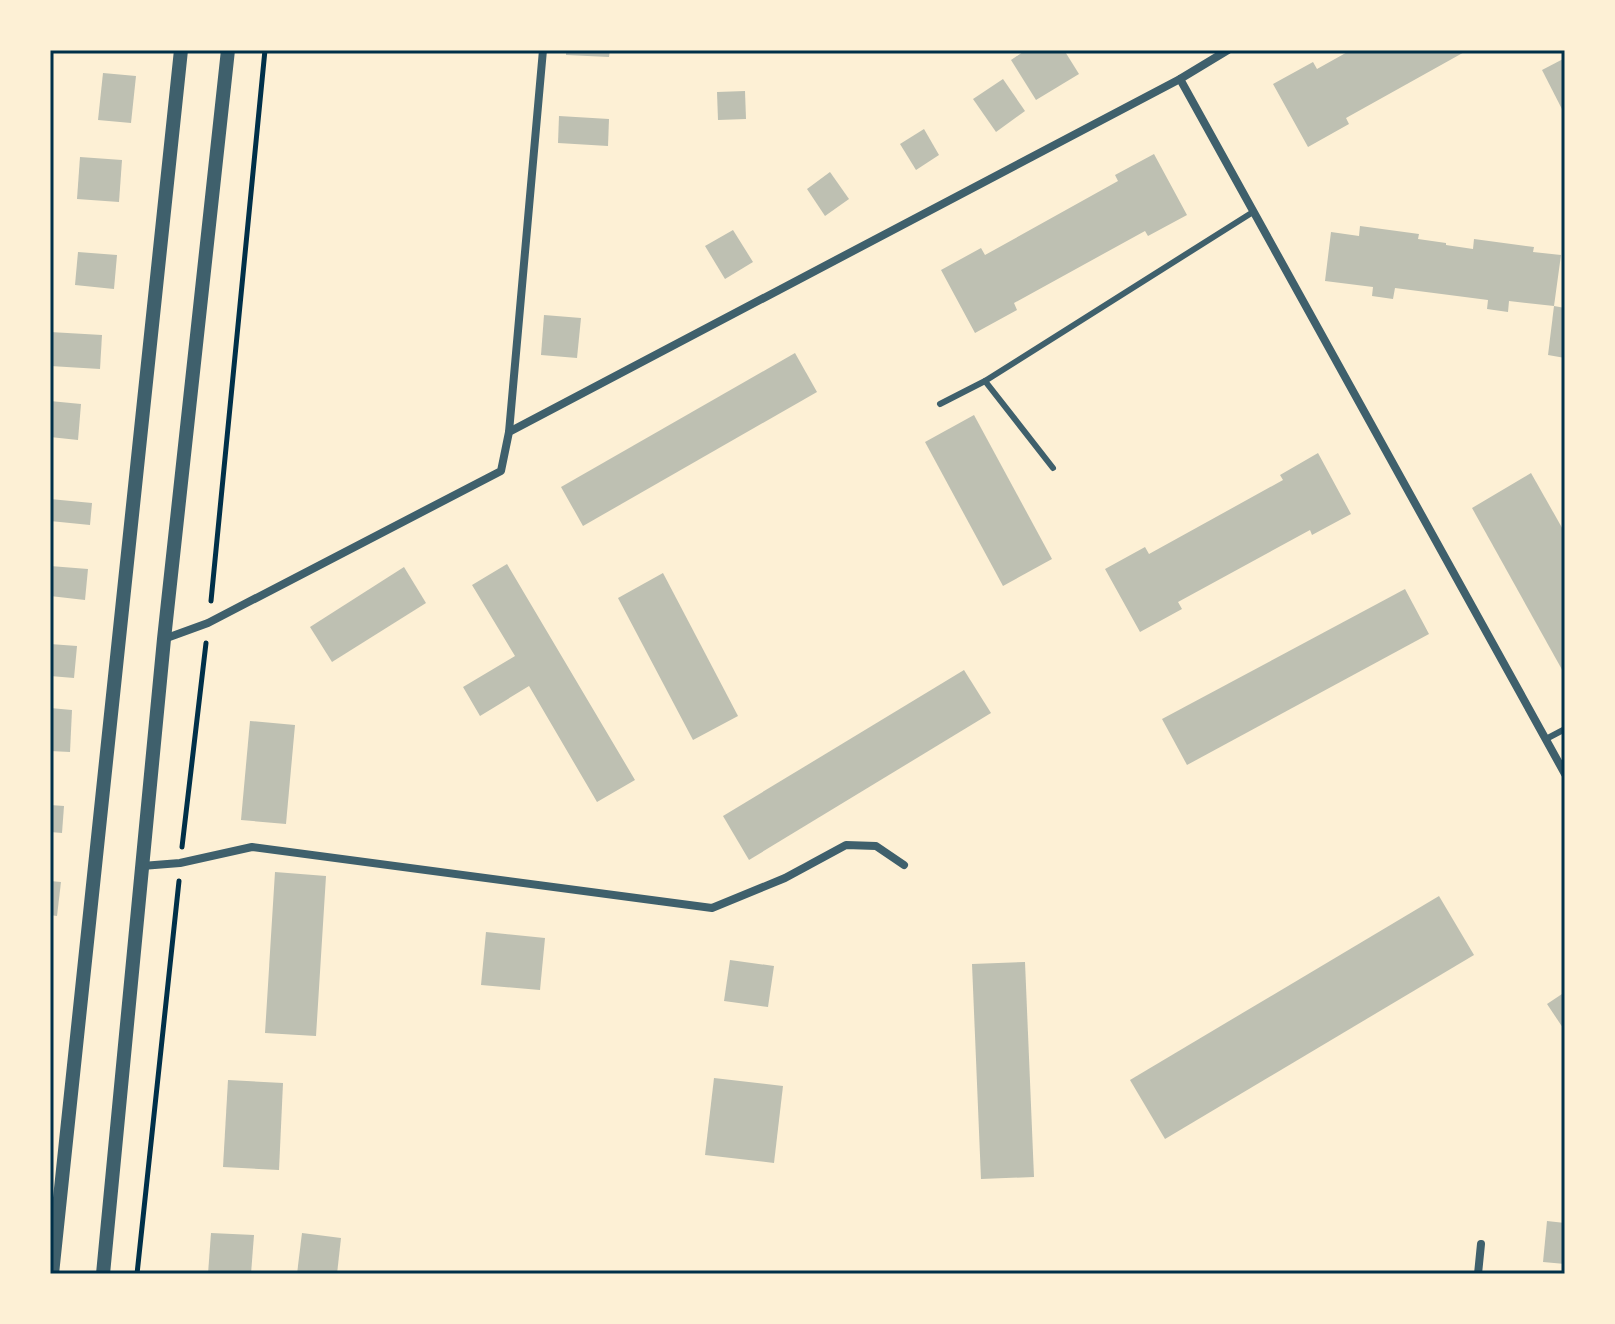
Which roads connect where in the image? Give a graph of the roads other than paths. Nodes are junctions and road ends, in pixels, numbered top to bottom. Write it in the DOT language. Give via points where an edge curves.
graph roads {
  1 [pos="181,50"];
  2 [pos="228,50"];
  3 [pos="543,50"];
  4 [pos="1228,50"];
  5 [pos="1180,79"];
  6 [pos="1253,212"];
  7 [pos="985,381"];
  8 [pos="940,404"];
  9 [pos="509,432"];
  10 [pos="1053,468"];
  11 [pos="164,639"];
  12 [pos="1565,729"];
  13 [pos="1546,739"];
  14 [pos="1565,774"];
  15 [pos="904,865"];
  16 [pos="141,866"];
  17 [pos="1481,1244"];
  18 [pos="52,1274"];
  19 [pos="103,1274"];
  20 [pos="1478,1274"];
  1 -- 18 [label="street"];
  2 -- 11 [label="street"];
  3 -- 9 [label="street"];
  4 -- 5 [label="street"];
  5 -- 6 [label="street"];
  5 -- 9 [label="street"];
  6 -- 7 [label="lane"];
  6 -- 13 [label="street"];
  7 -- 8 [label="lane"];
  7 -- 10 [label="lane"];
  9 -- 11 [label="street" via="501,471 208,623"];
  11 -- 16 [label="street"];
  12 -- 13 [label="lane"];
  13 -- 14 [label="street"];
  15 -- 16 [label="street" via="876,846 846,845 712,908 252,847"];
  16 -- 19 [label="street"];
  17 -- 20 [label="street"];
}
